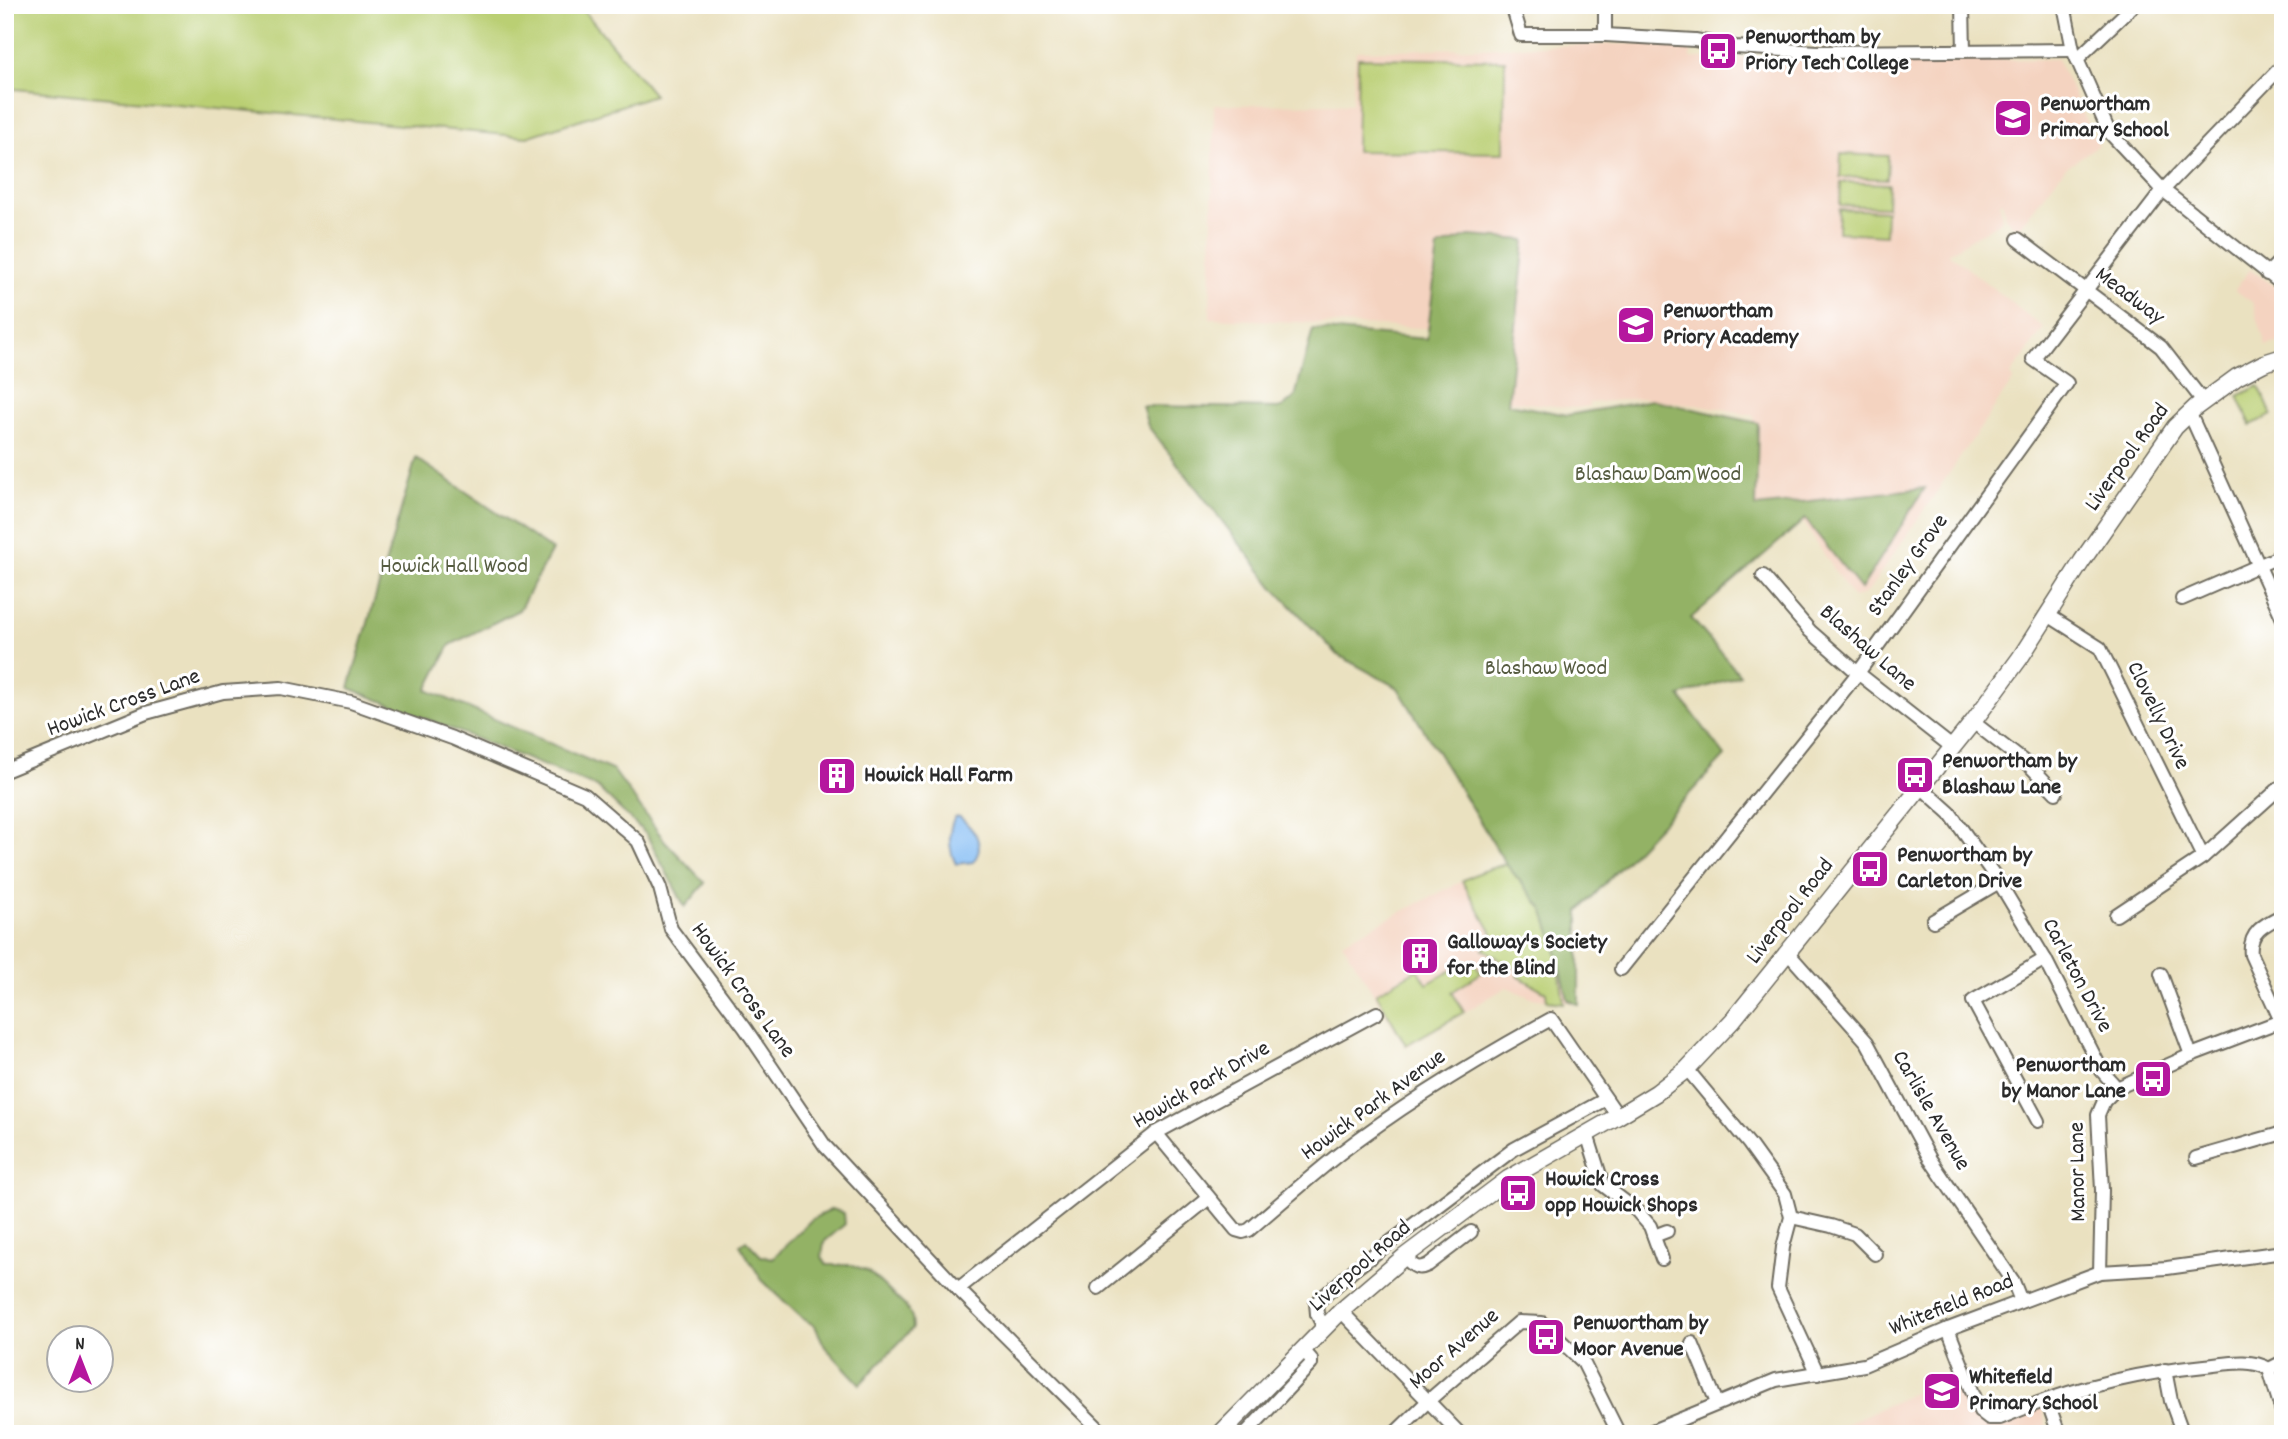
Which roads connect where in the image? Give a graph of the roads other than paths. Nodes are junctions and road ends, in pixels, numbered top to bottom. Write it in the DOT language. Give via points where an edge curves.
graph roads {
  1 [pos="1512,5"];
  2 [pos="1605,5"];
  3 [pos="1963,5"];
  4 [pos="2064,5"];
  5 [pos="2134,5"];
  6 [pos="1605,35"];
  7 [pos="1964,51"];
  8 [pos="2075,55"];
  9 [pos="2283,65"];
  10 [pos="2163,190"];
  11 [pos="2018,239"];
  12 [pos="2283,258"];
  13 [pos="2267,274"];
  14 [pos="2283,285"];
  15 [pos="2085,290"];
  16 [pos="2283,357"];
  17 [pos="2203,401"];
  18 [pos="2189,412"];
  19 [pos="2283,555"];
  20 [pos="2259,566"];
  21 [pos="1763,576"];
  22 [pos="2182,599"];
  23 [pos="2048,615"];
  24 [pos="2283,619"];
  25 [pos="1858,673"];
  26 [pos="1973,722"];
  27 [pos="1952,747"];
  28 [pos="5,771"];
  29 [pos="2283,785"];
  30 [pos="1920,786"];
  31 [pos="2056,793"];
  32 [pos="2203,858"];
  33 [pos="1999,882"];
  34 [pos="2116,915"];
  35 [pos="2283,915"];
  36 [pos="1933,921"];
  37 [pos="1788,953"];
  38 [pos="2045,959"];
  39 [pos="1621,969"];
  40 [pos="2161,974"];
  41 [pos="1377,1013"];
  42 [pos="2282,1020"];
  43 [pos="2191,1055"];
  44 [pos="1686,1069"];
  45 [pos="2117,1088"];
  46 [pos="1606,1099"];
  47 [pos="1618,1116"];
  48 [pos="2038,1121"];
  49 [pos="1156,1133"];
  50 [pos="2283,1133"];
  51 [pos="1587,1135"];
  52 [pos="2196,1158"];
  53 [pos="1209,1198"];
  54 [pos="1791,1217"];
  55 [pos="1667,1231"];
  56 [pos="1471,1232"];
  57 [pos="1654,1236"];
  58 [pos="2283,1252"];
  59 [pos="1875,1254"];
  60 [pos="1404,1257"];
  61 [pos="1662,1259"];
  62 [pos="2100,1272"];
  63 [pos="1098,1288"];
  64 [pos="958,1289"];
  65 [pos="2021,1301"];
  66 [pos="1341,1311"];
  67 [pos="1324,1328"];
  68 [pos="1948,1329"];
  69 [pos="1692,1343"];
  70 [pos="1303,1350"];
  71 [pos="2283,1362"];
  72 [pos="2269,1369"];
  73 [pos="2165,1370"];
  74 [pos="1818,1374"];
  75 [pos="2047,1400"];
  76 [pos="1428,1401"];
  77 [pos="1717,1403"];
  78 [pos="2283,1415"];
  79 [pos="1104,1434"];
  80 [pos="1220,1434"];
  81 [pos="1245,1434"];
  82 [pos="1394,1434"];
  83 [pos="1460,1434"];
  84 [pos="1619,1434"];
  85 [pos="1646,1434"];
  86 [pos="2059,1434"];
  87 [pos="2183,1434"];
  1 -- 6 [label="street" via="1521,35"];
  2 -- 6 [label="street"];
  3 -- 7 [label="street"];
  4 -- 8 [label="street"];
  5 -- 8 [label="street"];
  6 -- 7 [label="street" via="1818,52"];
  7 -- 8 [label="street"];
  8 -- 10 [label="street" via="2109,132"];
  9 -- 10 [label="street, Stanley Grove"];
  10 -- 13 [label="street"];
  10 -- 15 [label="street, Stanley Grove"];
  11 -- 15 [label="street, Meadway"];
  12 -- 13 [label="street"];
  13 -- 14 [label="street"];
  15 -- 17 [label="street, Meadway" via="2161,347"];
  15 -- 25 [label="street, Stanley Grove" via="2033,359 2067,383"];
  16 -- 17 [label="street, Liverpool Road" via="2246,372"];
  17 -- 18 [label="street, Liverpool Road"];
  18 -- 20 [label="street"];
  18 -- 23 [label="street, Liverpool Road"];
  19 -- 20 [label="street"];
  20 -- 22 [label="street"];
  20 -- 24 [label="street"];
  21 -- 25 [label="street, Blashaw Lane" via="1810,631"];
  23 -- 26 [label="street, Liverpool Road"];
  23 -- 32 [label="street, Clovelly Drive" via="2100,648"];
  25 -- 27 [label="street, Blashaw Lane"];
  25 -- 39 [label="street, Stanley Grove"];
  26 -- 27 [label="street, Liverpool Road"];
  26 -- 31 [label="street" via="2031,767"];
  27 -- 30 [label="street, Liverpool Road"];
  28 -- 64 [label="street, Howick Cross Lane" via="146,713 223,692 281,688 351,702 439,733 585,795 638,841 660,888 671,929 825,1146"];
  29 -- 32 [label="street"];
  30 -- 33 [label="street, Carleton Drive" via="1950,813"];
  30 -- 37 [label="street, Liverpool Road"];
  32 -- 34 [label="street"];
  33 -- 36 [label="street"];
  33 -- 38 [label="street, Carleton Drive"];
  35 -- 42 [label="street" via="2264,924 2250,946"];
  37 -- 44 [label="street, Liverpool Road"];
  37 -- 65 [label="street, Carlisle Avenue" via="1867,1042 1930,1159 2013,1281"];
  38 -- 45 [label="street, Carleton Drive" via="2102,1071"];
  38 -- 48 [label="street" via="1973,1000"];
  40 -- 43 [label="street"];
  41 -- 49 [label="street, Howick Park Drive"];
  42 -- 43 [label="street"];
  43 -- 45 [label="street"];
  44 -- 47 [label="street, Liverpool Road"];
  44 -- 54 [label="street" via="1778,1184"];
  45 -- 62 [label="street, Manor Lane" via="2098,1115"];
  46 -- 47 [label="street, Howick Park Avenue"];
  46 -- 53 [label="street, Howick Park Avenue" via="1551,1019 1427,1091 1340,1153 1249,1230 1236,1230"];
  46 -- 67 [label="street" via="1514,1149 1356,1268 1316,1303"];
  47 -- 51 [label="street, Liverpool Road"];
  49 -- 53 [label="street, Howick Park Avenue"];
  49 -- 64 [label="street, Howick Park Drive"];
  50 -- 52 [label="street"];
  51 -- 57 [label="street" via="1603,1185 1636,1210"];
  51 -- 60 [label="street, Liverpool Road" via="1508,1179"];
  53 -- 63 [label="street"];
  54 -- 59 [label="street" via="1855,1234"];
  54 -- 74 [label="street" via="1778,1288"];
  55 -- 57 [label="street"];
  56 -- 60 [label="street" via="1420,1269"];
  57 -- 61 [label="street"];
  58 -- 62 [label="street, Whitefield Road"];
  60 -- 66 [label="street, Liverpool Road"];
  62 -- 65 [label="street, Whitefield Road"];
  64 -- 79 [label="street, Howick Cross Lane"];
  65 -- 68 [label="street, Whitefield Road"];
  66 -- 67 [label="street, Liverpool Road"];
  66 -- 76 [label="street"];
  67 -- 70 [label="street, Liverpool Road"];
  68 -- 74 [label="street, Whitefield Road" via="1864,1365"];
  68 -- 75 [label="street" via="1980,1411 1989,1418"];
  69 -- 77 [label="street"];
  70 -- 80 [label="street, Liverpool Road"];
  70 -- 81 [label="street" via="1311,1364"];
  71 -- 72 [label="street"];
  72 -- 73 [label="street" via="2249,1362"];
  72 -- 78 [label="street"];
  73 -- 75 [label="street"];
  73 -- 87 [label="street"];
  74 -- 77 [label="street, Whitefield Road" via="1776,1380"];
  75 -- 86 [label="street"];
  76 -- 82 [label="street, Moor Avenue"];
  76 -- 83 [label="street"];
  76 -- 84 [label="street, Moor Avenue" via="1520,1322 1542,1323 1583,1362"];
  77 -- 85 [label="street, Whitefield Road"];
}
